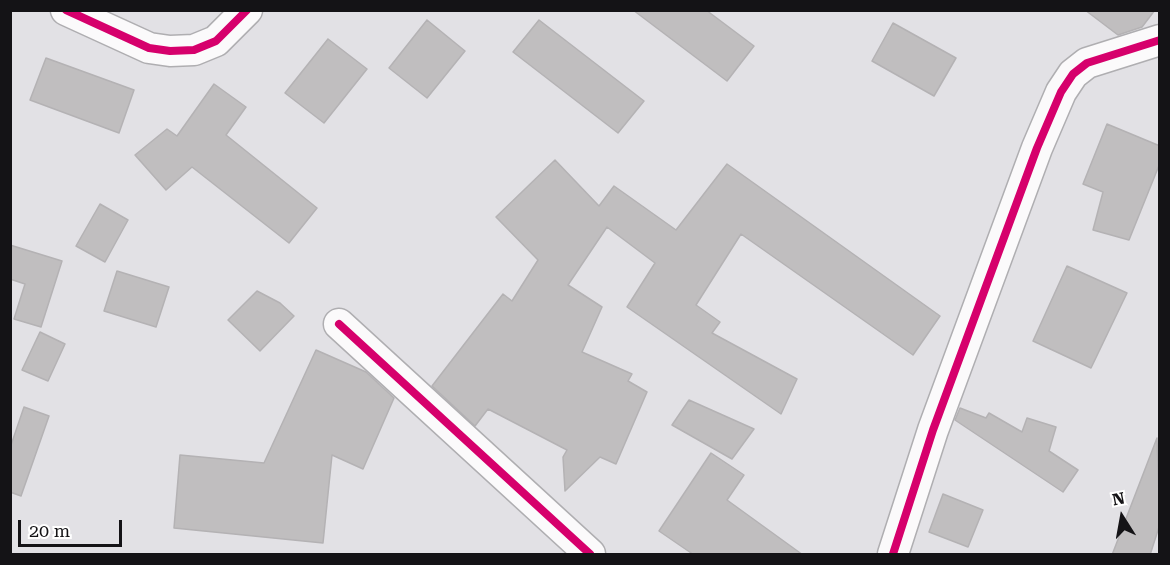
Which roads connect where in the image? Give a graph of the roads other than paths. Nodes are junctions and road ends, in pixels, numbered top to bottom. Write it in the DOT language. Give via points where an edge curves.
graph roads {
  1 [pos="66,10"];
  2 [pos="247,10"];
  3 [pos="1160,40"];
  4 [pos="339,324"];
  5 [pos="590,555"];
  6 [pos="893,555"];
  1 -- 2 [label="street" via="149,48 170,51 194,50 216,41"];
  3 -- 6 [label="street" via="1087,63 1073,74 1061,92 933,430"];
  4 -- 5 [label="street"];
}
